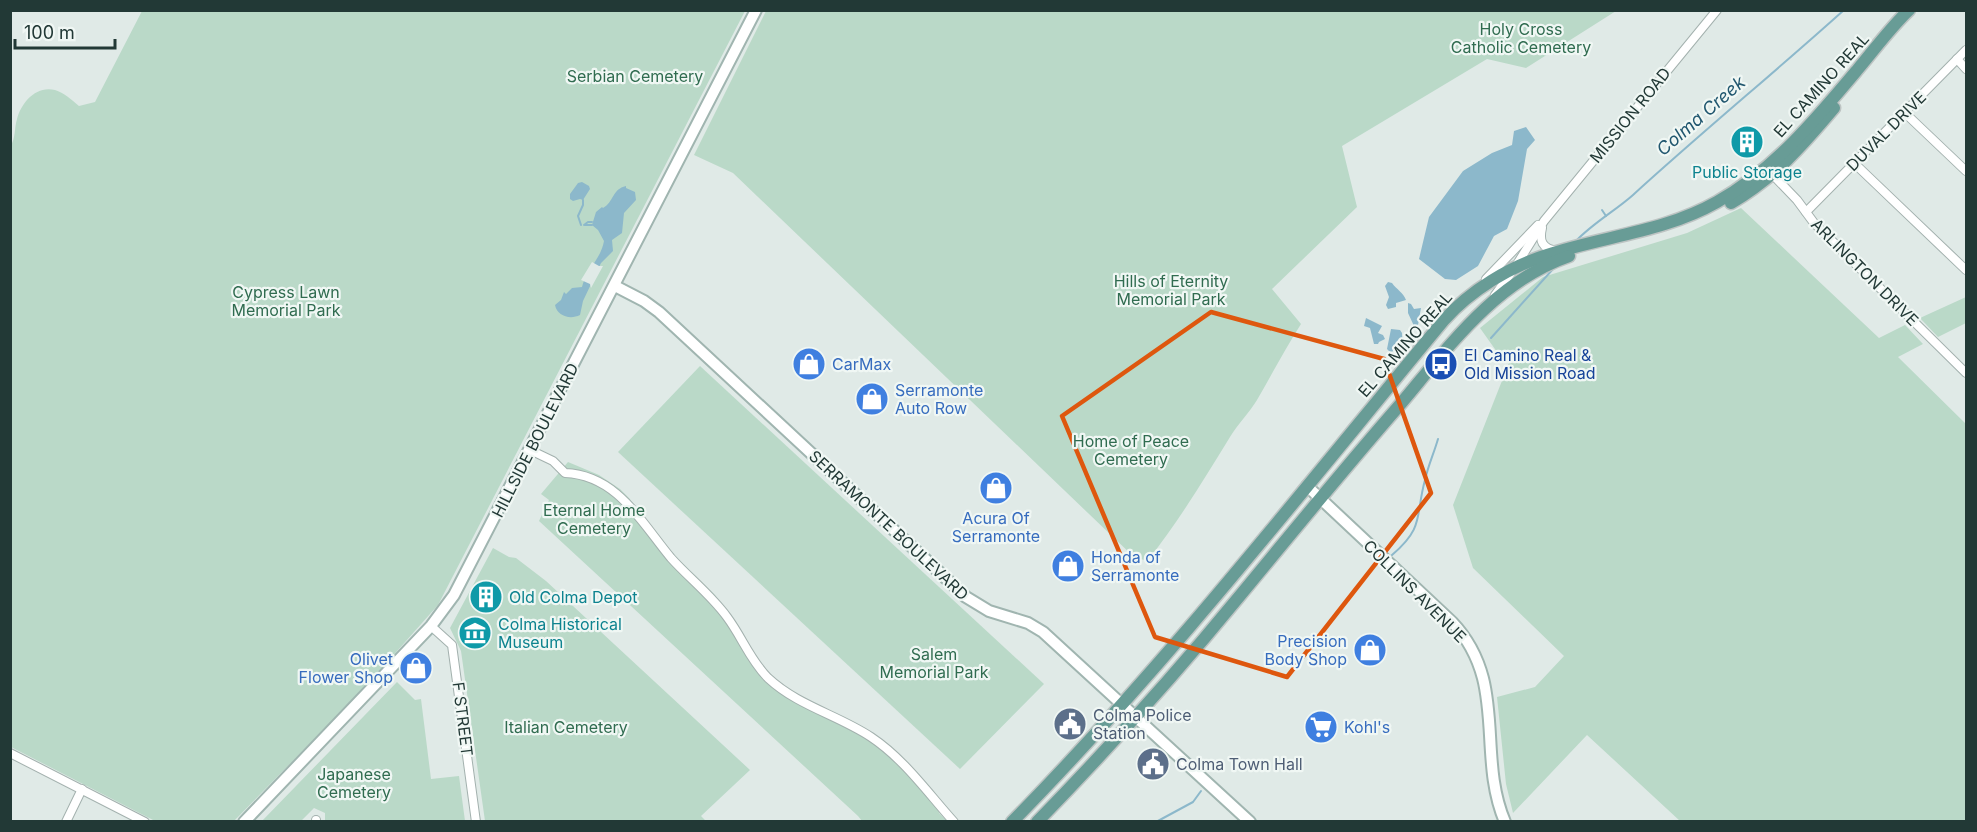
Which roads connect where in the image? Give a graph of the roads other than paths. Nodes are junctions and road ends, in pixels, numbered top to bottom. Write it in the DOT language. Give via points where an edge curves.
graph roads {
  1 [pos="756,10"];
  2 [pos="1717,10"];
  3 [pos="1909,10"];
  4 [pos="1920,10"];
  5 [pos="1966,50"];
  6 [pos="1957,60"];
  7 [pos="1966,69"];
  8 [pos="1905,112"];
  9 [pos="1854,163"];
  10 [pos="1769,171"];
  11 [pos="1966,171"];
  12 [pos="1806,212"];
  13 [pos="1544,220"];
  14 [pos="1560,251"];
  15 [pos="1514,269"];
  16 [pos="1966,270"];
  17 [pos="615,286"];
  18 [pos="1464,300"];
  19 [pos="1484,308"];
  20 [pos="1966,373"];
  21 [pos="530,450"];
  22 [pos="1307,486"];
  23 [pos="1320,499"];
  24 [pos="431,626"];
  25 [pos="1123,705"];
  26 [pos="1136,717"];
  27 [pos="10,753"];
  28 [pos="82,789"];
  29 [pos="66,822"];
  30 [pos="145,822"];
  31 [pos="244,822"];
  32 [pos="476,822"];
  33 [pos="954,822"];
  34 [pos="1012,822"];
  35 [pos="1037,822"];
  36 [pos="1250,822"];
  37 [pos="1505,822"];
  1 -- 17 [label="main road, HILLSIDE BOULEVARD"];
  2 -- 13 [label="street, MISSION ROAD"];
  3 -- 10 [label="main road, EL CAMINO REAL"];
  4 -- 10 [label="main road, EL CAMINO REAL" via="1798,151"];
  5 -- 6 [label="street, DUVAL DRIVE"];
  6 -- 7 [label="street"];
  6 -- 8 [label="street, DUVAL DRIVE"];
  8 -- 9 [label="street, DUVAL DRIVE"];
  8 -- 11 [label="street"];
  9 -- 12 [label="street, DUVAL DRIVE"];
  9 -- 16 [label="street"];
  10 -- 12 [label="street, ARLINGTON DRIVE"];
  10 -- 14 [label="main road, EL CAMINO REAL" via="1682,218"];
  10 -- 19 [label="main road, EL CAMINO REAL" via="1741,197 1702,217 1549,264 1517,281"];
  12 -- 20 [label="street, ARLINGTON DRIVE"];
  13 -- 14 [label="street" via="1541,242 1548,249"];
  13 -- 15 [label="street, MISSION ROAD"];
  13 -- 18 [label="street, MISSION ROAD"];
  14 -- 15 [label="main road, EL CAMINO REAL"];
  15 -- 18 [label="main road, EL CAMINO REAL"];
  15 -- 19 [label="street, MISSION ROAD"];
  17 -- 21 [label="main road, HILLSIDE BOULEVARD"];
  17 -- 25 [label="main road, SERRAMONTE BOULEVARD" via="659,312 966,597 992,612 1038,628"];
  18 -- 22 [label="main road, EL CAMINO REAL"];
  19 -- 23 [label="main road, EL CAMINO REAL"];
  21 -- 24 [label="main road, HILLSIDE BOULEVARD" via="454,596"];
  21 -- 33 [label="street" via="554,461 565,473 591,477 623,499 722,610 769,678 797,699 879,742"];
  22 -- 23 [label="main road, COLLINS AVENUE"];
  22 -- 25 [label="main road, EL CAMINO REAL"];
  23 -- 26 [label="main road, EL CAMINO REAL"];
  23 -- 37 [label="main road, COLLINS AVENUE" via="1452,622 1471,645 1486,690 1495,782"];
  24 -- 31 [label="main road, HILLSIDE BOULEVARD"];
  24 -- 32 [label="street, F STREET" via="452,645"];
  25 -- 26 [label="main road, SERRAMONTE BOULEVARD"];
  25 -- 34 [label="main road, EL CAMINO REAL"];
  26 -- 35 [label="main road, EL CAMINO REAL"];
  26 -- 36 [label="main road, SERRAMONTE BOULEVARD"];
  27 -- 28 [label="street"];
  28 -- 29 [label="street"];
  28 -- 30 [label="street"];
}
